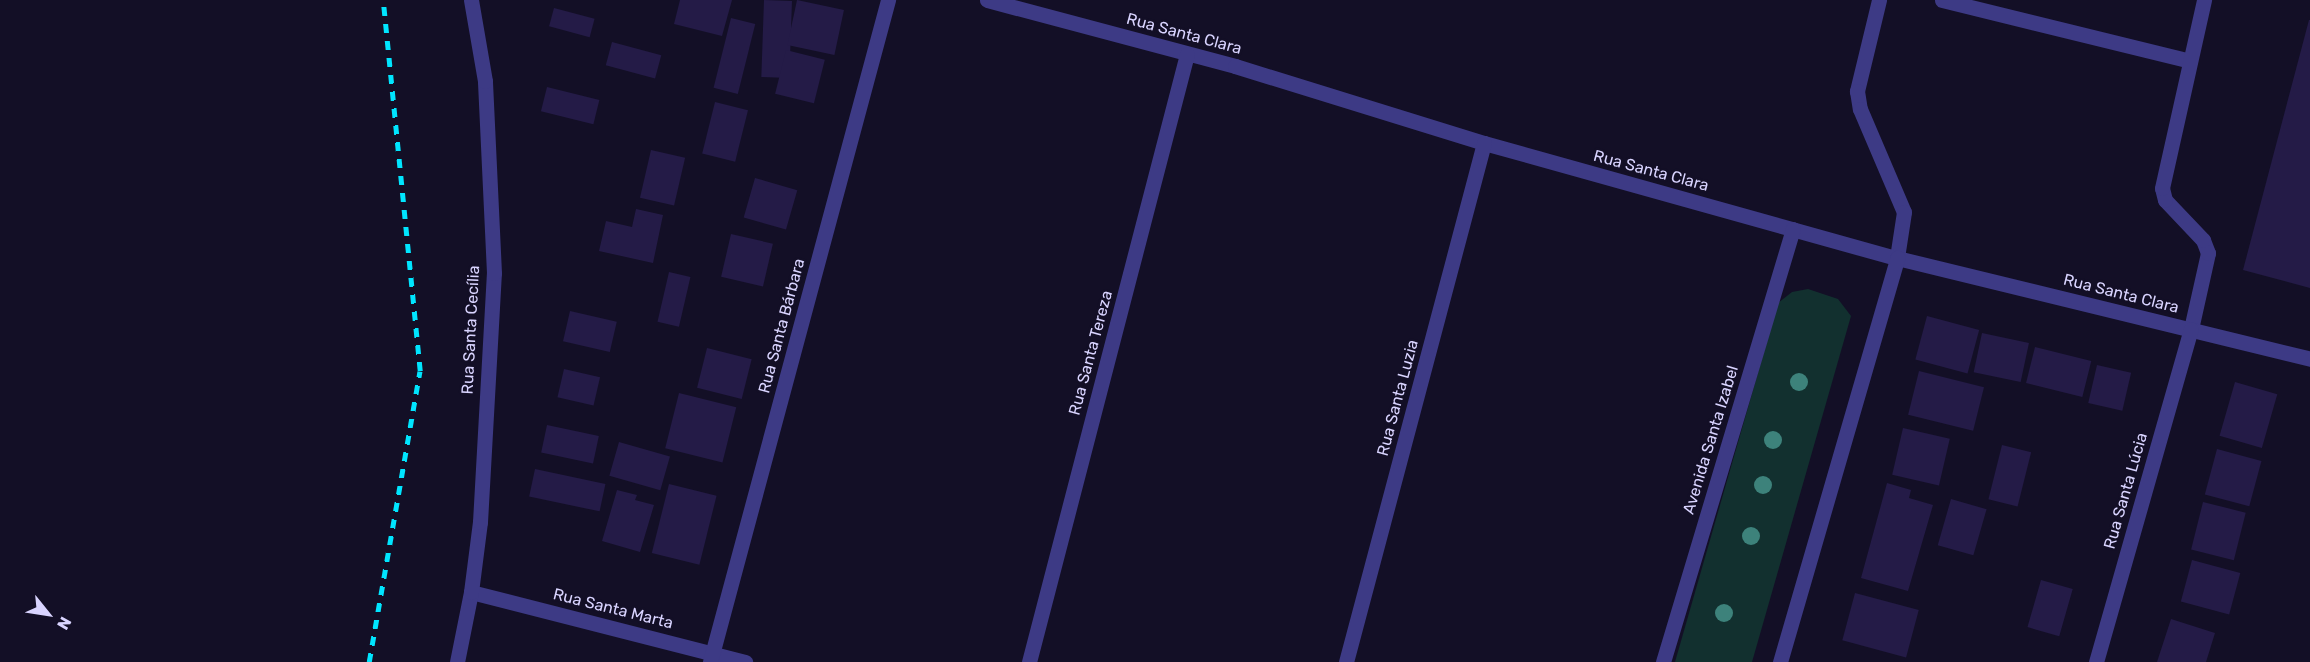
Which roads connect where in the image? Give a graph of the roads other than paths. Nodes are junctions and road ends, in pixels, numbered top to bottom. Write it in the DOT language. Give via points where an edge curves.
graph roads {
  1 [pos="471,0"];
  2 [pos="888,0"];
  3 [pos="987,0"];
  4 [pos="1879,0"];
  5 [pos="1942,0"];
  6 [pos="2204,0"];
  7 [pos="1187,54"];
  8 [pos="2190,61"];
  9 [pos="1484,144"];
  10 [pos="1793,229"];
  11 [pos="1897,258"];
  12 [pos="2191,329"];
  13 [pos="2310,359"];
  14 [pos="471,592"];
  15 [pos="711,658"];
  16 [pos="457,662"];
  17 [pos="745,662"];
  18 [pos="1029,662"];
  19 [pos="1346,662"];
  20 [pos="1663,662"];
  21 [pos="1780,662"];
  22 [pos="2096,662"];
  1 -- 14 [label="street, Rua Santa Cecília" via="485,81 494,273 480,522"];
  2 -- 15 [label="street, Rua Santa Bárbara"];
  3 -- 7 [label="street, Rua Santa Clara"];
  4 -- 11 [label="street" via="1857,91 1860,109 1904,212"];
  5 -- 8 [label="street"];
  6 -- 8 [label="street, Rua Santa Lúcia"];
  7 -- 9 [label="street, Rua Santa Clara"];
  7 -- 18 [label="street, Rua Santa Tereza"];
  8 -- 12 [label="street, Rua Santa Lúcia" via="2162,188 2165,200 2203,240 2208,253"];
  9 -- 10 [label="street, Rua Santa Clara"];
  9 -- 19 [label="street, Rua Santa Luzia"];
  10 -- 11 [label="street, Rua Santa Clara"];
  10 -- 20 [label="street, Avenida Santa Izabel"];
  11 -- 12 [label="street, Rua Santa Clara"];
  11 -- 21 [label="street"];
  12 -- 13 [label="street, Rua Santa Clara"];
  12 -- 22 [label="street, Rua Santa Lúcia"];
  14 -- 15 [label="street, Rua Santa Marta"];
  14 -- 16 [label="street, Rua Santa Cecília"];
  15 -- 17 [label="street, Rua Santa Marta"];
}
